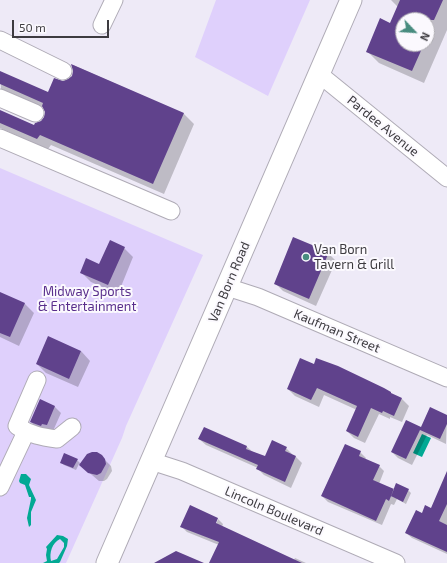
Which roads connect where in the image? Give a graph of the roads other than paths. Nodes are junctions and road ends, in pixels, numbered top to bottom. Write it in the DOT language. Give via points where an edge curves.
graph roads {
  1 [pos="114,0"];
  2 [pos="351,0"];
  3 [pos="102,25"];
  4 [pos="0,40"];
  5 [pos="63,71"];
  6 [pos="319,74"];
  7 [pos="0,98"];
  8 [pos="34,113"];
  9 [pos="0,138"];
  10 [pos="447,178"];
  11 [pos="171,211"];
  12 [pos="226,287"];
  13 [pos="447,378"];
  14 [pos="37,380"];
  15 [pos="72,427"];
  16 [pos="26,432"];
  17 [pos="151,461"];
  18 [pos="0,487"];
  19 [pos="107,563"];
  20 [pos="396,563"];
  1 -- 3 [label="street"];
  2 -- 6 [label="main road, Van Born Road"];
  4 -- 5 [label="street"];
  6 -- 10 [label="street, Pardee Avenue"];
  6 -- 12 [label="main road, Van Born Road"];
  7 -- 8 [label="street"];
  9 -- 11 [label="street"];
  12 -- 13 [label="street, Kaufman Street" via="258,297"];
  12 -- 17 [label="main road, Van Born Road"];
  14 -- 16 [label="street" via="17,426"];
  15 -- 16 [label="street" via="57,439 40,438"];
  16 -- 18 [label="street"];
  17 -- 19 [label="main road, Van Born Road"];
  17 -- 20 [label="street, Lincoln Boulevard" via="182,471"];
}
